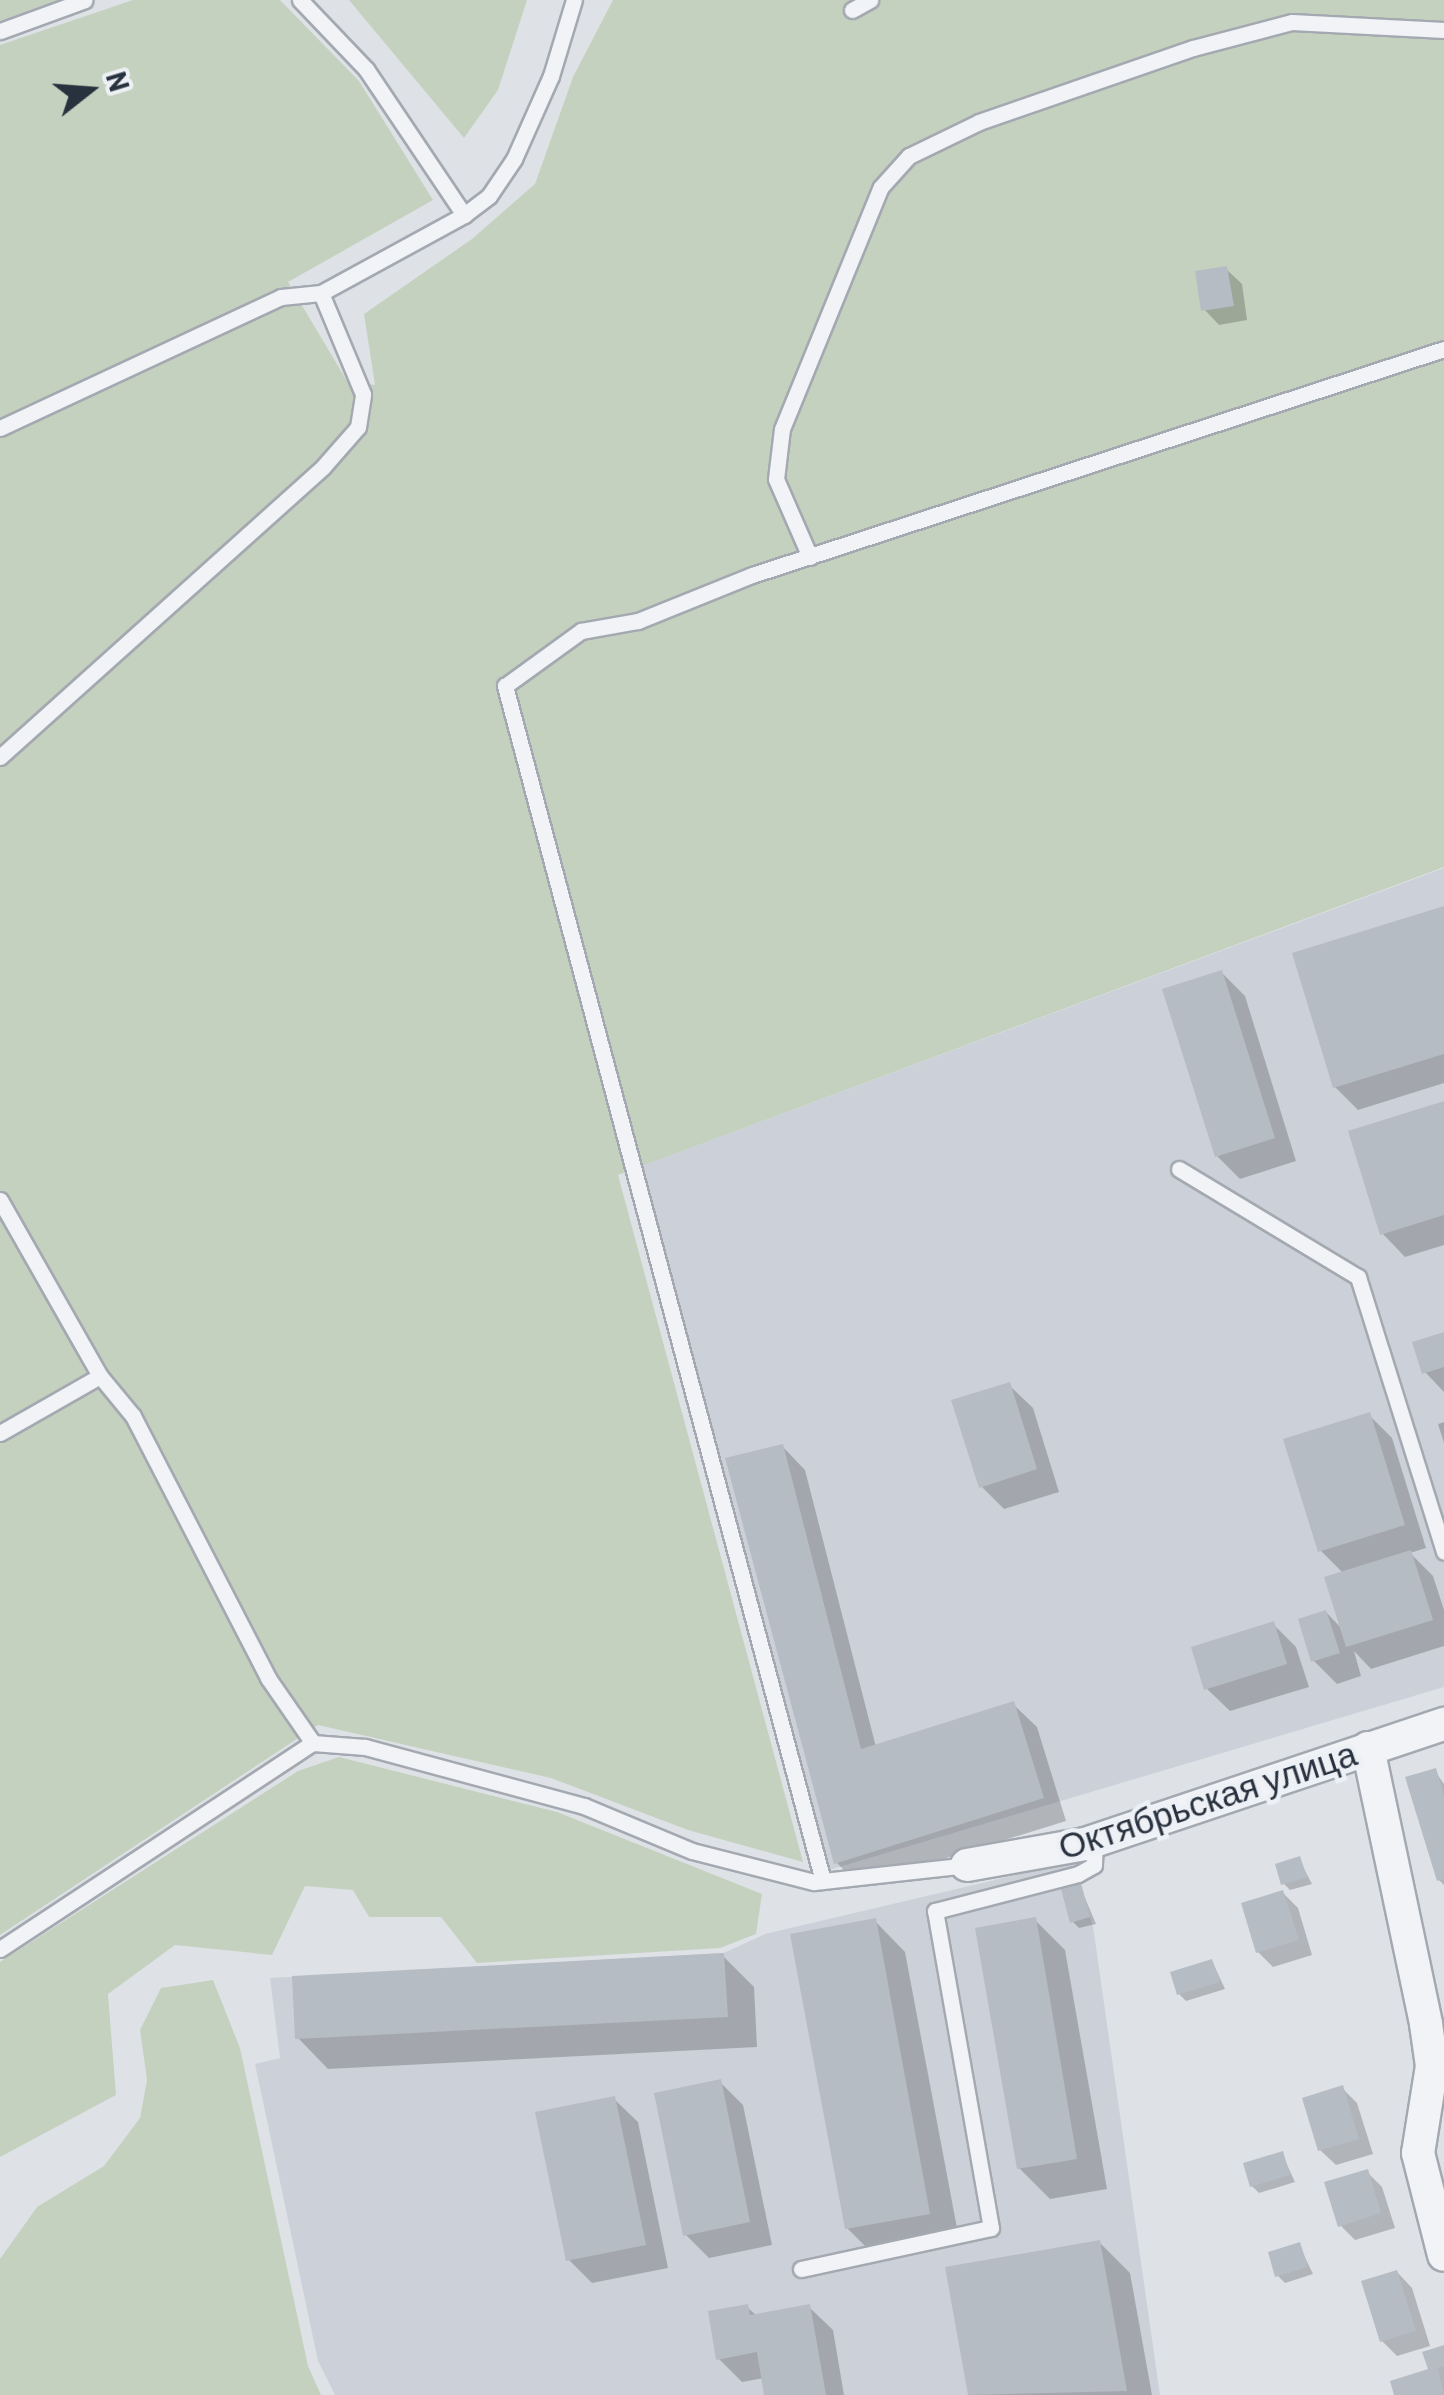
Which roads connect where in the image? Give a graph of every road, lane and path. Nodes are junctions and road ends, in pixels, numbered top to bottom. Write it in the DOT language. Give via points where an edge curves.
graph roads {
  1 [pos="85,0"];
  2 [pos="300,0"];
  3 [pos="574,0"];
  4 [pos="870,0"];
  5 [pos="852,10"];
  6 [pos="1444,30"];
  7 [pos="0,31"];
  8 [pos="464,215"];
  9 [pos="321,293"];
  10 [pos="1444,349"];
  11 [pos="0,428"];
  12 [pos="810,557"];
  13 [pos="0,757"];
  14 [pos="1179,1168"];
  15 [pos="0,1200"];
  16 [pos="100,1376"];
  17 [pos="0,1433"];
  18 [pos="1444,1552"];
  19 [pos="1444,1724"];
  20 [pos="313,1744"];
  21 [pos="1368,1748"];
  22 [pos="1095,1841"];
  23 [pos="967,1865"];
  24 [pos="823,1882"];
  25 [pos="0,1949"];
  26 [pos="1435,2027"];
  27 [pos="1444,2255"];
  28 [pos="801,2269"];
  1 -- 7 [label="lane"];
  2 -- 8 [label="lane" via="366,69"];
  3 -- 8 [label="lane" via="551,76 514,159 488,196"];
  4 -- 5 [label="lane"];
  6 -- 12 [label="lane" via="1292,22 1192,48 980,122 909,156 880,186 782,429 776,479"];
  8 -- 9 [label="lane"];
  9 -- 11 [label="lane" via="281,297"];
  9 -- 13 [label="lane" via="363,394 358,428 323,467"];
  10 -- 12 [label="lane"];
  12 -- 24 [label="lane" via="638,621 581,631 504,686"];
  14 -- 18 [label="lane" via="1358,1277"];
  15 -- 16 [label="lane"];
  16 -- 17 [label="lane"];
  16 -- 20 [label="lane" via="133,1416 268,1678"];
  19 -- 21 [label="street, Октябрьская улица"];
  20 -- 24 [label="lane" via="365,1747 566,1801 692,1851"];
  20 -- 25 [label="lane"];
  21 -- 22 [label="street, Октябрьская улица"];
  21 -- 26 [label="street"];
  22 -- 23 [label="street, Октябрьская улица"];
  22 -- 28 [label="lane" via="1094,1864 1078,1874 935,1911 991,2228"];
  23 -- 24 [label="lane"];
  26 -- 27 [label="street" via="1418,2154"];
}
